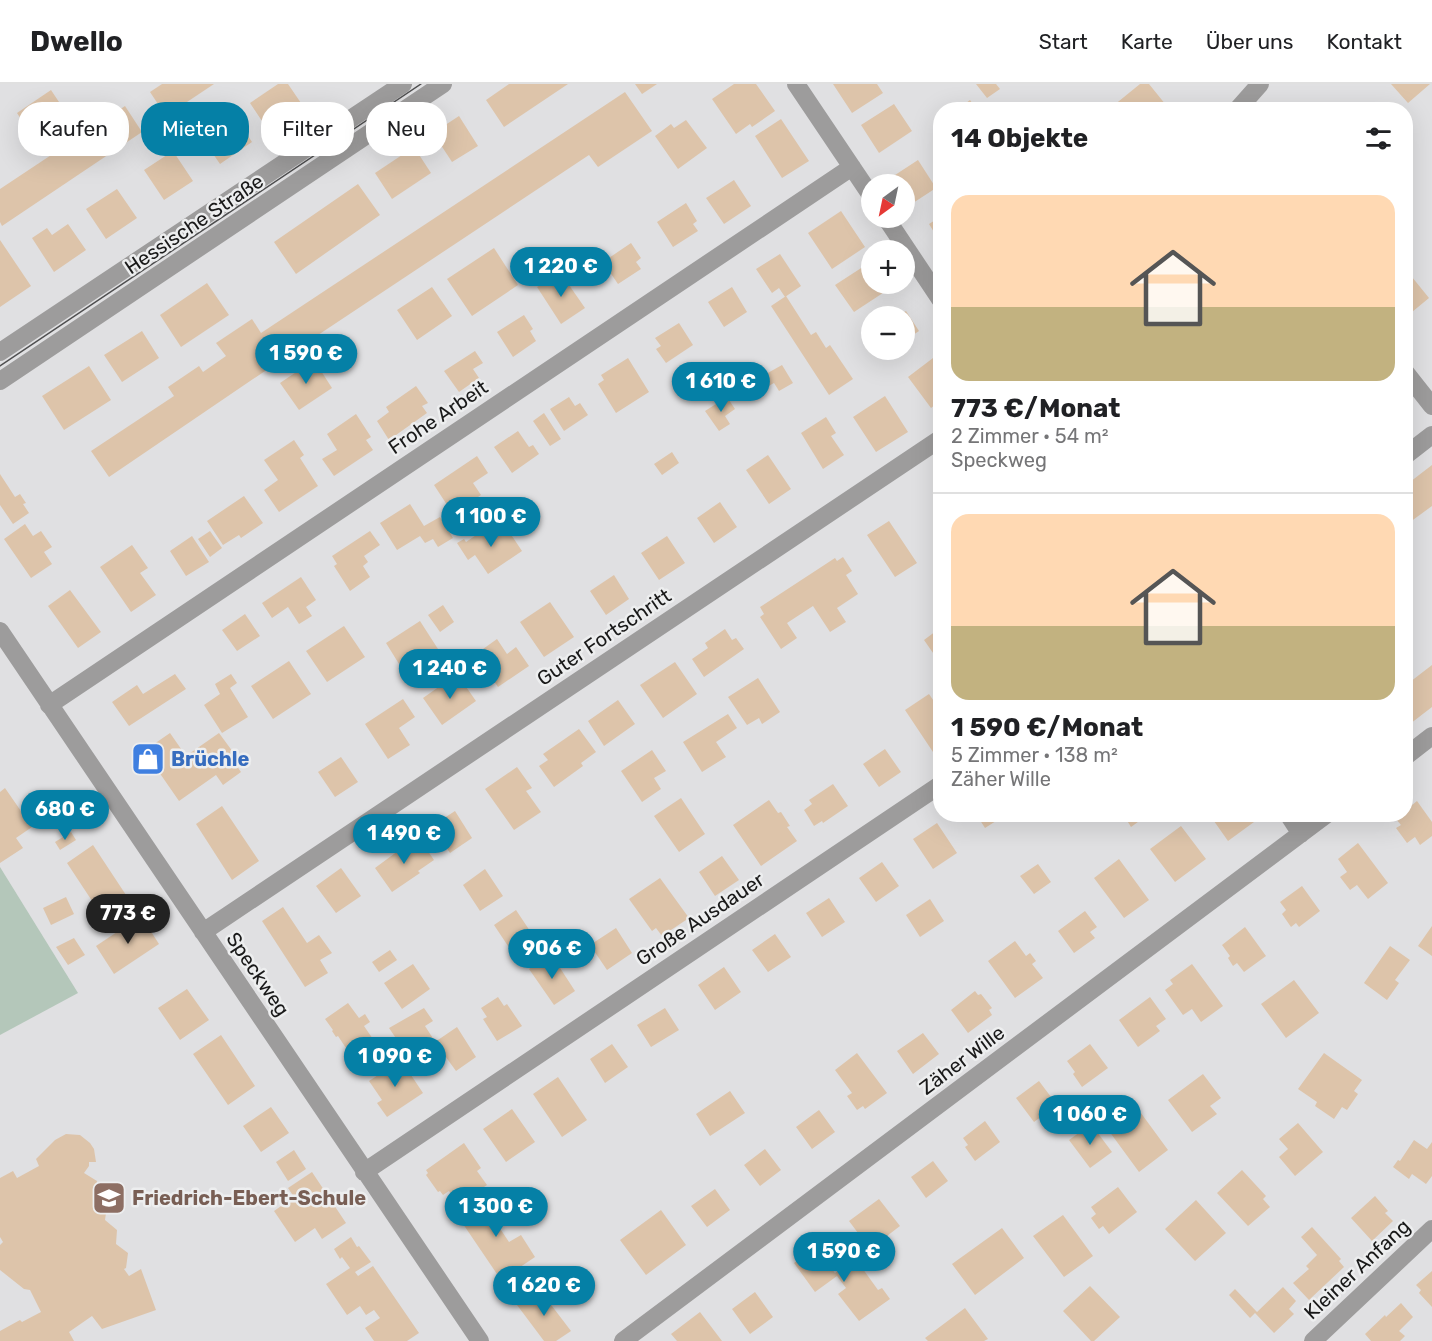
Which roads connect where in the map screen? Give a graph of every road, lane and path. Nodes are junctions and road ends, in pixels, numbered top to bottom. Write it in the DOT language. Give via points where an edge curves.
graph roads {
  1 [pos="403,84"];
  2 [pos="443,84"];
  3 [pos="796,84"];
  4 [pos="1260,84"];
  5 [pos="1244,102"];
  6 [pos="852,167"];
  7 [pos="861,180"];
  8 [pos="893,228"];
  9 [pos="933,288"];
  10 [pos="0,352"];
  11 [pos="0,381"];
  12 [pos="1413,381"];
  13 [pos="1432,406"];
  14 [pos="1432,435"];
  15 [pos="933,444"];
  16 [pos="1413,450"];
  17 [pos="0,631"];
  18 [pos="49,705"];
  19 [pos="1432,736"];
  20 [pos="1413,751"];
  21 [pos="933,790"];
  22 [pos="1293,822"];
  23 [pos="1317,822"];
  24 [pos="1301,834"];
  25 [pos="203,932"];
  26 [pos="364,1172"];
  27 [pos="1432,1229"];
  28 [pos="480,1341"];
  29 [pos="623,1341"];
  30 [pos="1313,1341"];
  1 -- 10 [label="street, Hessische Straße"];
  2 -- 11 [label="street, Hessische Straße"];
  3 -- 6 [label="street"];
  4 -- 5 [label="street"];
  6 -- 7 [label="street"];
  6 -- 18 [label="street, Frohe Arbeit"];
  8 -- 9 [label="street"];
  12 -- 13 [label="street"];
  14 -- 16 [label="street"];
  15 -- 25 [label="street, Guter Fortschritt"];
  17 -- 18 [label="street, Speckweg"];
  18 -- 25 [label="street, Speckweg"];
  19 -- 20 [label="street"];
  21 -- 26 [label="street, Große Ausdauer"];
  22 -- 24 [label="street"];
  23 -- 24 [label="street, Zäher Wille"];
  24 -- 29 [label="street, Zäher Wille"];
  25 -- 26 [label="street, Speckweg"];
  26 -- 28 [label="street, Speckweg"];
  27 -- 30 [label="street, Kleiner Anfang"];
}
